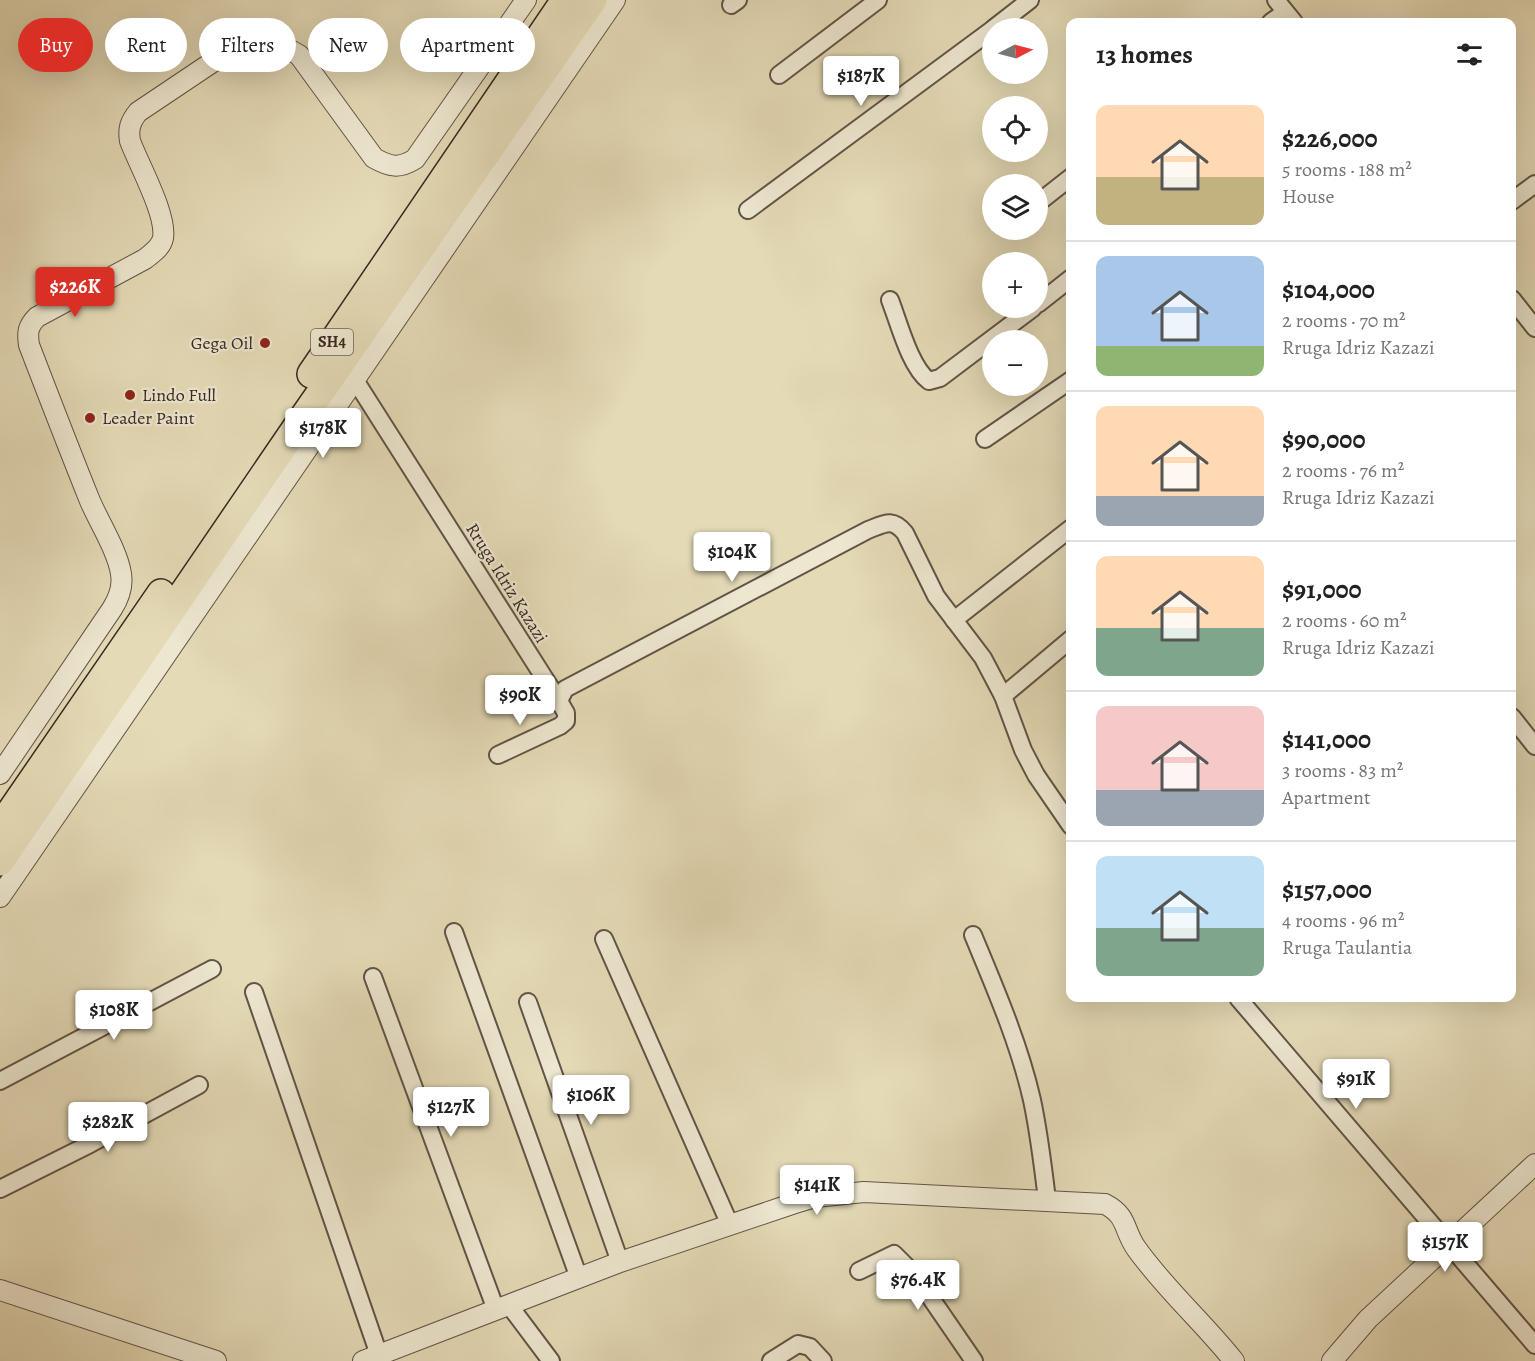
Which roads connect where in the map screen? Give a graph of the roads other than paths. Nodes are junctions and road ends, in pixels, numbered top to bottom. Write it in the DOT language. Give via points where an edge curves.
graph roads {
  1 [pos="526,0"];
  2 [pos="565,0"];
  3 [pos="593,0"];
  4 [pos="615,0"];
  5 [pos="878,0"];
  6 [pos="1030,0"];
  7 [pos="1008,18"];
  8 [pos="982,38"];
  9 [pos="779,75"];
  10 [pos="1066,181"];
  11 [pos="1535,184"];
  12 [pos="1048,195"];
  13 [pos="1516,198"];
  14 [pos="748,210"];
  15 [pos="1066,282"];
  16 [pos="1048,296"];
  17 [pos="890,300"];
  18 [pos="1516,304"];
  19 [pos="1020,318"];
  20 [pos="1535,328"];
  21 [pos="355,380"];
  22 [pos="1066,383"];
  23 [pos="985,439"];
  24 [pos="1066,532"];
  25 [pos="954,620"];
  26 [pos="1066,643"];
  27 [pos="1003,696"];
  28 [pos="559,701"];
  29 [pos="1516,722"];
  30 [pos="1535,746"];
  31 [pos="498,755"];
  32 [pos="0,774"];
  33 [pos="1066,819"];
  34 [pos="0,827"];
  35 [pos="0,862"];
  36 [pos="0,897"];
  37 [pos="454,932"];
  38 [pos="974,935"];
  39 [pos="604,939"];
  40 [pos="212,969"];
  41 [pos="373,977"];
  42 [pos="254,992"];
  43 [pos="528,1002"];
  44 [pos="1241,1002"];
  45 [pos="0,1081"];
  46 [pos="199,1084"];
  47 [pos="1535,1164"];
  48 [pos="0,1189"];
  49 [pos="1047,1200"];
  50 [pos="730,1225"];
  51 [pos="1448,1245"];
  52 [pos="620,1262"];
  53 [pos="859,1271"];
  54 [pos="579,1278"];
  55 [pos="0,1290"];
  56 [pos="502,1308"];
  57 [pos="1535,1345"];
  58 [pos="371,1358"];
  59 [pos="216,1361"];
  60 [pos="550,1361"];
  61 [pos="771,1361"];
  62 [pos="822,1361"];
  63 [pos="974,1361"];
  64 [pos="1234,1361"];
  65 [pos="1332,1361"];
  1 -- 32 [label="street" via="415,159 406,164 396,167 374,158 299,55 268,41 238,45 131,120 130,141 161,216 163,240 145,259 37,317 27,334 117,562 121,584 112,609"];
  2 -- 34 [label="highway, SH4"];
  3 -- 35 [label="highway, SH4"];
  4 -- 21 [label="street"];
  5 -- 9 [label="street"];
  6 -- 7 [label="street"];
  8 -- 14 [label="street"];
  10 -- 12 [label="street"];
  11 -- 13 [label="street"];
  15 -- 16 [label="street"];
  17 -- 19 [label="street" via="915,363 930,381 940,378"];
  18 -- 20 [label="street"];
  21 -- 28 [label="street, Rruga Idriz Kazazi"];
  21 -- 36 [label="street"];
  22 -- 23 [label="street"];
  24 -- 25 [label="street"];
  25 -- 27 [label="street" via="983,658"];
  25 -- 28 [label="street" via="936,596 905,533 899,525 888,522 566,689"];
  26 -- 27 [label="street"];
  27 -- 33 [label="street" via="1036,776"];
  28 -- 31 [label="street" via="566,713 560,726"];
  29 -- 30 [label="street"];
  37 -- 54 [label="street"];
  38 -- 49 [label="street" via="1031,1098"];
  39 -- 50 [label="street"];
  40 -- 45 [label="street"];
  41 -- 56 [label="street"];
  42 -- 58 [label="street"];
  43 -- 52 [label="street"];
  44 -- 51 [label="street"];
  46 -- 48 [label="street"];
  47 -- 51 [label="street"];
  49 -- 50 [label="street" via="888,1192 839,1194 803,1201"];
  49 -- 64 [label="street" via="1105,1204 1113,1208 1121,1215 1136,1248"];
  50 -- 52 [label="street"];
  51 -- 57 [label="street"];
  51 -- 65 [label="street" via="1368,1319"];
  52 -- 54 [label="street"];
  53 -- 63 [label="street" via="894,1254 915,1275"];
  54 -- 56 [label="street"];
  55 -- 59 [label="street"];
  56 -- 58 [label="street"];
  56 -- 60 [label="street"];
  61 -- 62 [label="street" via="798,1344 810,1347"];
}
